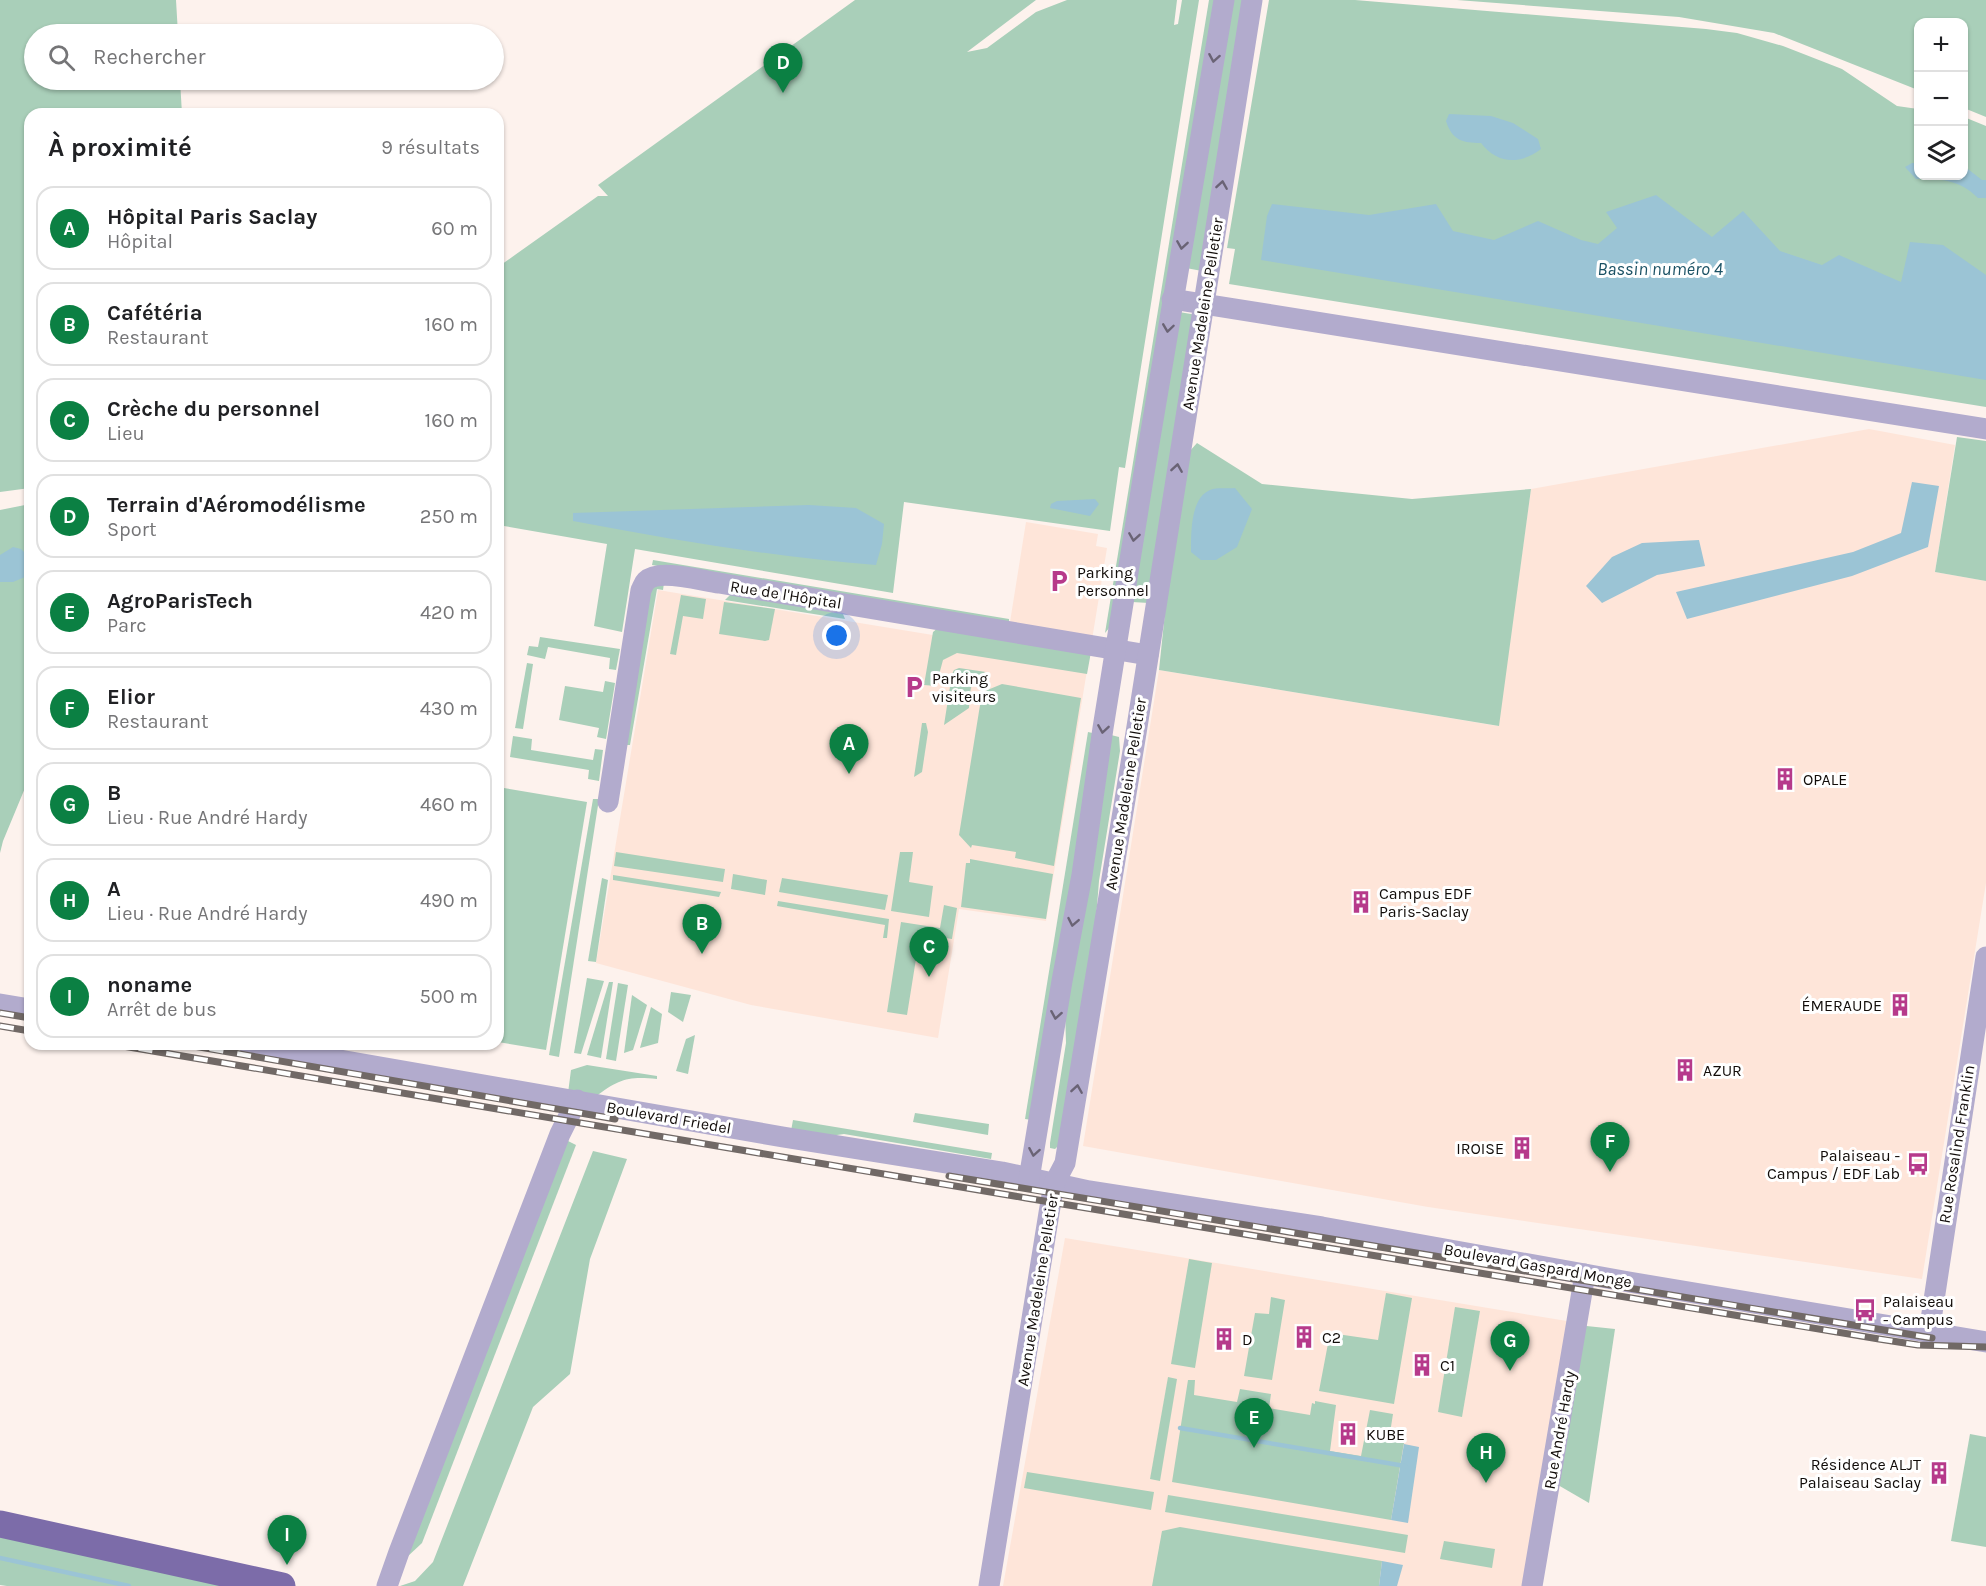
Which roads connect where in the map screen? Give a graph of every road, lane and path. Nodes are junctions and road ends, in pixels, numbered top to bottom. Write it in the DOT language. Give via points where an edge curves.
graph roads {
  1 [pos="1224,0"];
  2 [pos="1252,0"];
  3 [pos="1172,299"];
  4 [pos="1203,305"];
  5 [pos="1986,429"];
  6 [pos="1116,649"];
  7 [pos="1148,655"];
  8 [pos="608,802"];
  9 [pos="1986,957"];
  10 [pos="0,1004"];
  11 [pos="24,1008"];
  12 [pos="283,1050"];
  13 [pos="577,1100"];
  14 [pos="1029,1179"];
  15 [pos="1054,1184"];
  16 [pos="1089,1191"];
  17 [pos="1586,1275"];
  18 [pos="1929,1333"];
  19 [pos="1986,1341"];
  20 [pos="0,1524"];
  21 [pos="282,1586"];
  22 [pos="387,1586"];
  23 [pos="989,1586"];
  24 [pos="1532,1586"];
  1 -- 3 [label="street, Avenue Madeleine Pelletier, one-way"];
  4 -- 2 [label="street, Avenue Madeleine Pelletier, one-way"];
  3 -- 4 [label="street"];
  3 -- 6 [label="street, Avenue Madeleine Pelletier, one-way"];
  4 -- 5 [label="street"];
  7 -- 4 [label="street, Avenue Madeleine Pelletier, one-way"];
  6 -- 7 [label="street, Rue de l'Hôpital"];
  6 -- 8 [label="street, Rue de l'Hôpital" via="673,576 655,577 646,581 641,590"];
  6 -- 14 [label="street, Avenue Madeleine Pelletier, one-way" via="1082,875"];
  15 -- 7 [label="street, Avenue Madeleine Pelletier, one-way" via="1065,1163"];
  9 -- 18 [label="street, Rue Rosalind Franklin"];
  10 -- 11 [label="street"];
  12 -- 13 [label="street, Boulevard Friedel"];
  13 -- 14 [label="street, Boulevard Friedel"];
  13 -- 22 [label="street" via="547,1166"];
  14 -- 15 [label="street, Boulevard Friedel"];
  15 -- 16 [label="street, Boulevard Friedel"];
  15 -- 23 [label="street, Avenue Madeleine Pelletier"];
  16 -- 17 [label="street, Boulevard Gaspard Monge" via="1333,1229"];
  17 -- 18 [label="street, Boulevard Gaspard Monge"];
  17 -- 24 [label="street, Rue André Hardy"];
  18 -- 19 [label="street, Boulevard Gaspard Monge"];
  20 -- 21 [label="main road"];
}
